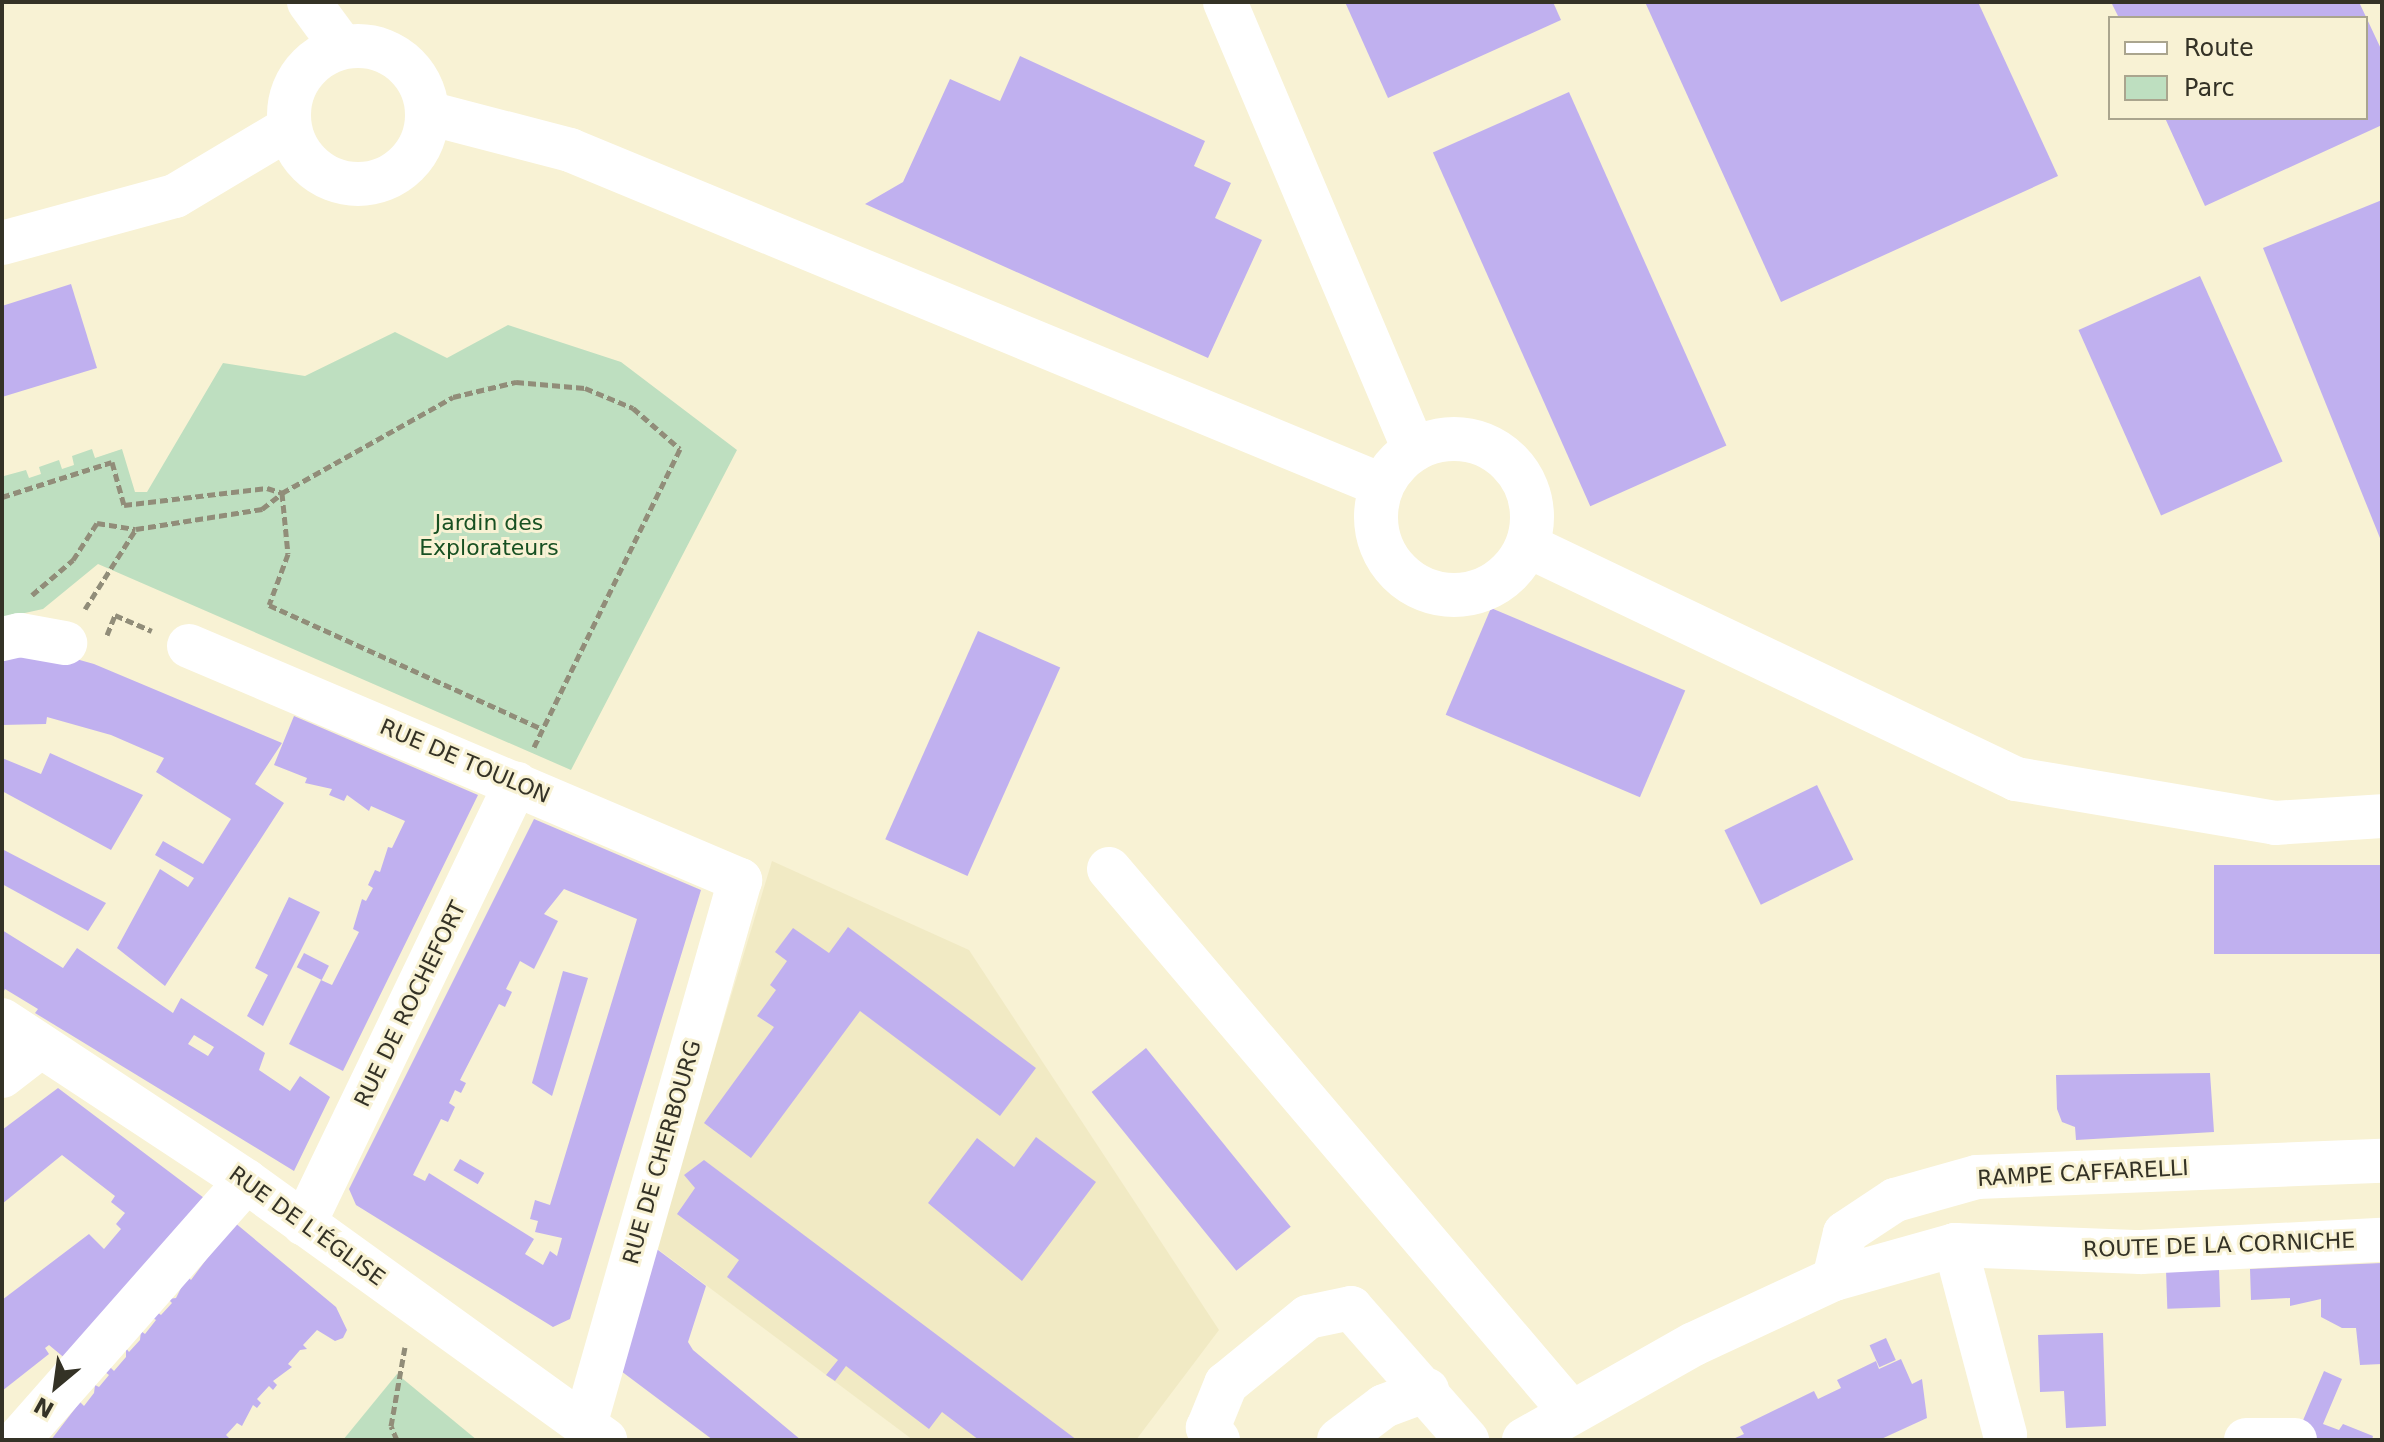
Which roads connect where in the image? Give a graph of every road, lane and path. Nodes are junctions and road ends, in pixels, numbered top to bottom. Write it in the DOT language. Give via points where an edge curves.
graph roads {
  1 [pos="309,2"];
  2 [pos="1225,2"];
  3 [pos="342,47"];
  4 [pos="428,113"];
  5 [pos="289,128"];
  6 [pos="2,243"];
  7 [pos="1414,449"];
  8 [pos="1381,485"];
  9 [pos="282,493"];
  10 [pos="2,497"];
  11 [pos="136,529"];
  12 [pos="1528,546"];
  13 [pos="17,598"];
  14 [pos="2,639"];
  15 [pos="65,643"];
  16 [pos="189,646"];
  17 [pos="516,783"];
  18 [pos="2382,816"];
  19 [pos="1109,869"];
  20 [pos="740,880"];
  21 [pos="2,1020"];
  22 [pos="41,1046"];
  23 [pos="2,1076"];
  24 [pos="2382,1161"];
  25 [pos="246,1181"];
  26 [pos="304,1224"];
  27 [pos="2382,1240"];
  28 [pos="1955,1245"];
  29 [pos="1834,1279"];
  30 [pos="423,1310"];
  31 [pos="1427,1390"];
  32 [pos="1571,1412"];
  33 [pos="595,1432"];
  34 [pos="2005,1438"];
  35 [pos="18,1440"];
  36 [pos="397,1440"];
  37 [pos="1218,1440"];
  38 [pos="1339,1440"];
  39 [pos="1467,1440"];
  40 [pos="1524,1440"];
  41 [pos="2246,1440"];
  42 [pos="2295,1440"];
  1 -- 3 [label="street"];
  2 -- 7 [label="street"];
  3 -- 4 [label="street" via="368,45 391,53 423,89"];
  3 -- 5 [label="street" via="319,56 302,72 290,94"];
  4 -- 5 [label="street" via="415,155 376,183 351,185 314,169 298,151"];
  4 -- 8 [label="street" via="570,150"];
  5 -- 6 [label="street" via="175,196"];
  7 -- 8 [label="street"];
  7 -- 12 [label="street" via="1441,439 1469,440 1494,450 1515,468 1529,492 1533,519"];
  8 -- 12 [label="street" via="1375,512 1378,540 1400,575 1423,590 1462,596 1488,589 1511,572"];
  9 -- 9 [label="path" via="288,554 269,605 542,729 680,449 633,408 585,388 516,382 453,397"];
  9 -- 10 [label="path" via="267,488 124,505 112,462"];
  9 -- 11 [label="path" via="262,509"];
  11 -- 13 [label="path" via="97,523 73,560 33,594"];
  11 -- 15 [label="path"];
  12 -- 18 [label="street" via="2016,779 2275,823"];
  14 -- 15 [label="street" via="20,635"];
  16 -- 17 [label="street, RUE DE TOULON"];
  17 -- 20 [label="street, RUE DE TOULON"];
  17 -- 26 [label="street, RUE DE ROCHEFORT"];
  19 -- 32 [label="street"];
  20 -- 33 [label="street, RUE DE CHERBOURG"];
  21 -- 22 [label="street, RUE DE L'ÉGLISE"];
  22 -- 23 [label="street"];
  22 -- 25 [label="street, RUE DE L'ÉGLISE"];
  24 -- 29 [label="street, RAMPE CAFFARELLI" via="1977,1177 1895,1200 1845,1233"];
  25 -- 26 [label="street, RUE DE L'ÉGLISE"];
  25 -- 35 [label="street"];
  26 -- 30 [label="street, RUE DE L'ÉGLISE"];
  27 -- 28 [label="street, ROUTE DE LA CORNICHE" via="2141,1252"];
  28 -- 29 [label="street, ROUTE DE LA CORNICHE"];
  28 -- 34 [label="street"];
  29 -- 32 [label="street, ROUTE DE LA CORNICHE" via="1694,1344"];
  30 -- 33 [label="street, RUE DE L'ÉGLISE"];
  30 -- 36 [label="path" via="406,1341 391,1426"];
  31 -- 37 [label="street" via="1351,1308 1324,1310 1308,1317 1226,1384 1208,1428"];
  31 -- 38 [label="street" via="1384,1406"];
  31 -- 39 [label="street"];
  32 -- 40 [label="street, ROUTE DE LA CORNICHE"];
  41 -- 42 [label="street"];
}
